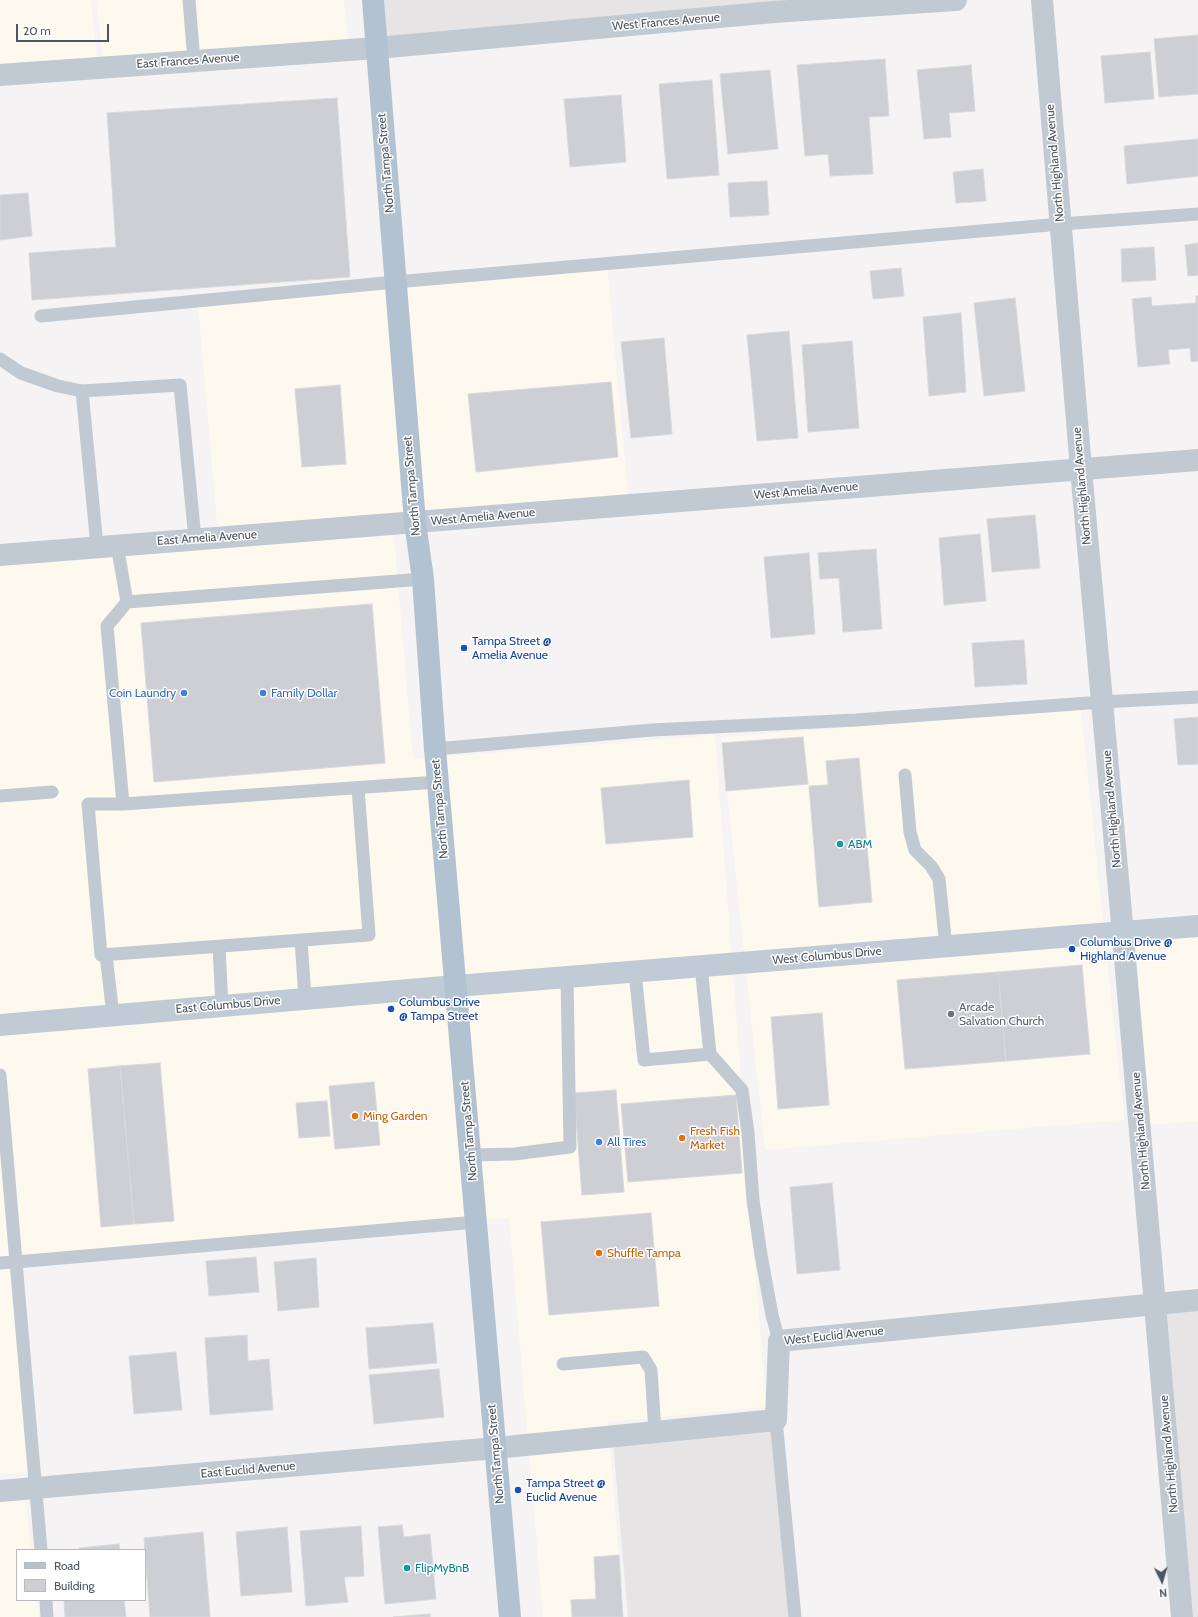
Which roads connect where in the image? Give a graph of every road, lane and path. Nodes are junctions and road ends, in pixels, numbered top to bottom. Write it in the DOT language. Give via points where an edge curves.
graph roads {
  1 [pos="189,0"];
  2 [pos="373,0"];
  3 [pos="956,0"];
  4 [pos="1042,0"];
  5 [pos="774,6"];
  6 [pos="377,48"];
  7 [pos="194,61"];
  8 [pos="0,75"];
  9 [pos="1198,214"];
  10 [pos="1060,224"];
  11 [pos="395,282"];
  12 [pos="41,316"];
  13 [pos="0,359"];
  14 [pos="82,391"];
  15 [pos="1198,460"];
  16 [pos="1081,469"];
  17 [pos="414,522"];
  18 [pos="195,539"];
  19 [pos="107,546"];
  20 [pos="0,555"];
  21 [pos="423,580"];
  22 [pos="127,602"];
  23 [pos="1198,697"];
  24 [pos="1102,702"];
  25 [pos="435,749"];
  26 [pos="905,775"];
  27 [pos="438,782"];
  28 [pos="358,788"];
  29 [pos="52,792"];
  30 [pos="0,796"];
  31 [pos="124,804"];
  32 [pos="1198,926"];
  33 [pos="1123,933"];
  34 [pos="301,940"];
  35 [pos="946,946"];
  36 [pos="219,947"];
  37 [pos="106,955"];
  38 [pos="701,966"];
  39 [pos="635,972"];
  40 [pos="567,977"];
  41 [pos="456,986"];
  42 [pos="305,998"];
  43 [pos="222,1006"];
  44 [pos="113,1015"];
  45 [pos="0,1025"];
  46 [pos="710,1054"];
  47 [pos="0,1075"];
  48 [pos="471,1155"];
  49 [pos="476,1222"];
  50 [pos="16,1262"];
  51 [pos="0,1263"];
  52 [pos="1198,1300"];
  53 [pos="1156,1304"];
  54 [pos="779,1341"];
  55 [pos="562,1364"];
  56 [pos="776,1420"];
  57 [pos="655,1432"];
  58 [pos="496,1448"];
  59 [pos="36,1488"];
  60 [pos="0,1491"];
  61 [pos="41,1549"];
  62 [pos="46,1601"];
  63 [pos="47,1617"];
  64 [pos="510,1617"];
  65 [pos="795,1617"];
  66 [pos="1182,1617"];
  1 -- 7 [label="lane"];
  2 -- 6 [label="main road, North Tampa Street"];
  3 -- 5 [label="street, West Frances Avenue"];
  4 -- 10 [label="street, North Highland Avenue"];
  5 -- 6 [label="street, West Frances Avenue"];
  6 -- 7 [label="street, East Frances Avenue"];
  6 -- 11 [label="main road, North Tampa Street"];
  7 -- 8 [label="street, East Frances Avenue"];
  9 -- 10 [label="lane"];
  10 -- 11 [label="lane"];
  10 -- 16 [label="street, North Highland Avenue"];
  11 -- 12 [label="lane"];
  11 -- 17 [label="main road, North Tampa Street"];
  13 -- 14 [label="lane" via="21,373"];
  14 -- 18 [label="lane" via="180,385"];
  14 -- 19 [label="lane"];
  15 -- 16 [label="street, West Amelia Avenue"];
  16 -- 17 [label="street, West Amelia Avenue"];
  16 -- 24 [label="street, North Highland Avenue"];
  17 -- 18 [label="street, East Amelia Avenue"];
  17 -- 21 [label="main road, North Tampa Street"];
  18 -- 19 [label="street, East Amelia Avenue"];
  19 -- 20 [label="street, East Amelia Avenue"];
  19 -- 22 [label="lane"];
  21 -- 22 [label="lane"];
  21 -- 25 [label="main road, North Tampa Street"];
  22 -- 31 [label="lane" via="107,626"];
  23 -- 24 [label="lane"];
  24 -- 25 [label="lane" via="856,720 652,730"];
  24 -- 33 [label="street, North Highland Avenue"];
  25 -- 27 [label="main road, North Tampa Street"];
  26 -- 35 [label="lane" via="910,832 915,850 931,866 939,879"];
  27 -- 28 [label="lane"];
  27 -- 41 [label="main road, North Tampa Street"];
  28 -- 31 [label="lane"];
  28 -- 34 [label="lane" via="369,935"];
  29 -- 30 [label="lane"];
  31 -- 37 [label="lane" via="88,804 101,955"];
  32 -- 33 [label="main road, West Columbus Drive"];
  33 -- 35 [label="main road, West Columbus Drive"];
  33 -- 53 [label="street, North Highland Avenue"];
  34 -- 36 [label="lane"];
  34 -- 42 [label="lane"];
  35 -- 38 [label="main road, West Columbus Drive"];
  36 -- 37 [label="lane"];
  36 -- 43 [label="lane"];
  37 -- 44 [label="lane"];
  38 -- 39 [label="main road, West Columbus Drive"];
  38 -- 46 [label="lane"];
  39 -- 40 [label="main road, West Columbus Drive"];
  39 -- 46 [label="lane" via="644,1060"];
  40 -- 41 [label="main road, West Columbus Drive"];
  40 -- 48 [label="lane" via="570,1147 514,1154"];
  41 -- 42 [label="main road, East Columbus Drive"];
  41 -- 48 [label="main road, North Tampa Street"];
  42 -- 43 [label="main road, East Columbus Drive"];
  43 -- 44 [label="main road, East Columbus Drive"];
  44 -- 45 [label="main road, East Columbus Drive"];
  46 -- 54 [label="lane" via="742,1090 761,1255"];
  47 -- 50 [label="lane"];
  48 -- 49 [label="main road, North Tampa Street"];
  49 -- 50 [label="lane"];
  49 -- 58 [label="main road, North Tampa Street"];
  50 -- 51 [label="lane"];
  50 -- 59 [label="lane"];
  52 -- 53 [label="street, West Euclid Avenue"];
  53 -- 54 [label="street, West Euclid Avenue"];
  53 -- 66 [label="street, North Highland Avenue"];
  54 -- 56 [label="street, West Euclid Avenue"];
  55 -- 57 [label="lane" via="643,1358 651,1370"];
  56 -- 57 [label="street"];
  56 -- 65 [label="lane"];
  57 -- 58 [label="street"];
  58 -- 59 [label="street, East Euclid Avenue"];
  58 -- 64 [label="main road, North Tampa Street"];
  59 -- 60 [label="street, East Euclid Avenue"];
  59 -- 61 [label="lane"];
  62 -- 63 [label="lane"];
}
